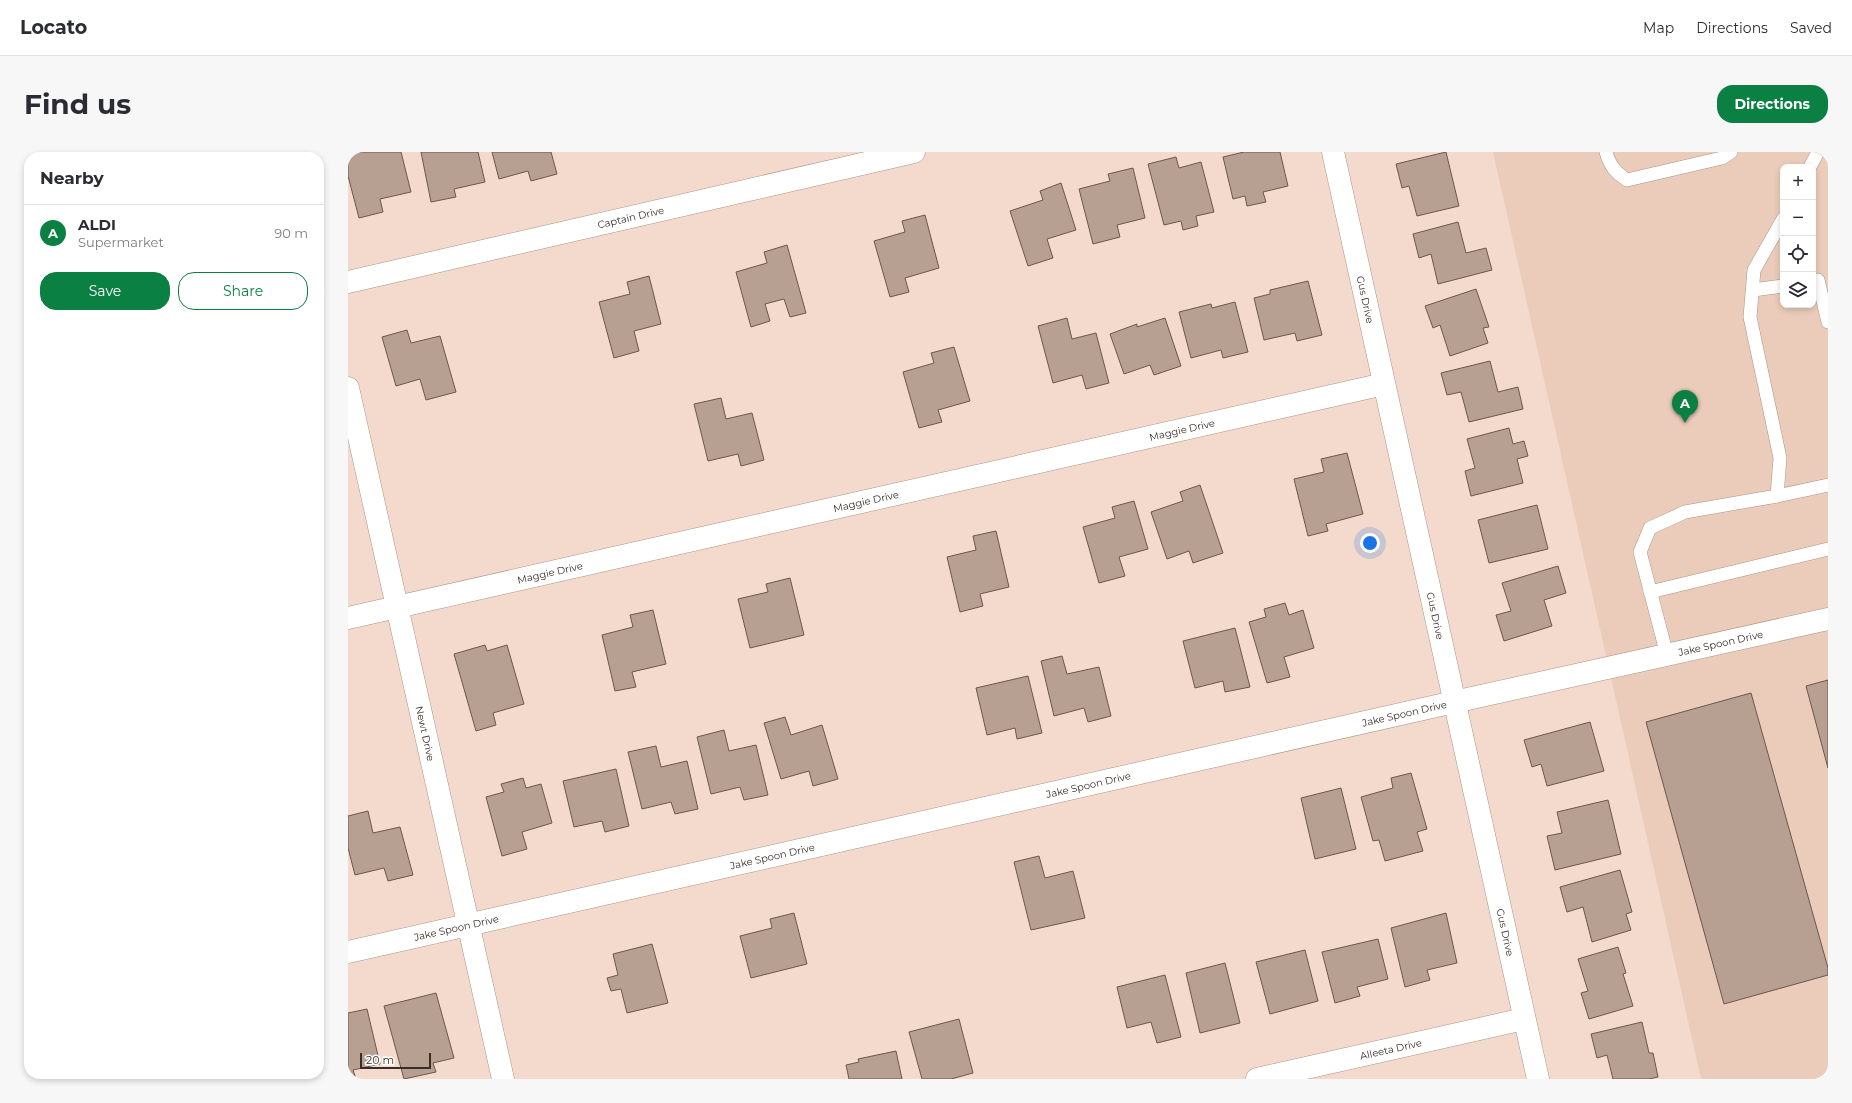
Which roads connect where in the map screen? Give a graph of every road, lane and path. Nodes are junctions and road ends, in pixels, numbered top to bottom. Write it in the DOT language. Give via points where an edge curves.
graph roads {
  1 [pos="914,152"];
  2 [pos="1333,152"];
  3 [pos="1606,152"];
  4 [pos="1731,152"];
  5 [pos="1818,152"];
  6 [pos="1812,164"];
  7 [pos="1780,224"];
  8 [pos="1816,280"];
  9 [pos="348,282"];
  10 [pos="1780,286"];
  11 [pos="1753,290"];
  12 [pos="1828,322"];
  13 [pos="1384,384"];
  14 [pos="348,388"];
  15 [pos="1828,485"];
  16 [pos="1777,496"];
  17 [pos="1828,549"];
  18 [pos="1650,592"];
  19 [pos="397,607"];
  20 [pos="348,618"];
  21 [pos="1828,619"];
  22 [pos="1666,655"];
  23 [pos="1454,702"];
  24 [pos="468,925"];
  25 [pos="348,952"];
  26 [pos="1524,1019"];
  27 [pos="503,1079"];
  28 [pos="1257,1079"];
  29 [pos="1538,1079"];
  1 -- 9 [label="street, Captain Drive"];
  2 -- 13 [label="street, Gus Drive"];
  3 -- 4 [label="lane" via="1616,173 1627,180 1722,158"];
  5 -- 6 [label="lane"];
  7 -- 11 [label="lane" via="1754,270"];
  8 -- 12 [label="lane" via="1818,280"];
  10 -- 11 [label="lane"];
  11 -- 16 [label="lane" via="1750,317 1780,458"];
  13 -- 19 [label="street, Maggie Drive"];
  13 -- 23 [label="street, Gus Drive"];
  14 -- 19 [label="street, Newt Drive"];
  15 -- 16 [label="lane"];
  16 -- 18 [label="lane" via="1685,512 1650,528 1640,552"];
  17 -- 18 [label="lane"];
  18 -- 22 [label="lane"];
  19 -- 20 [label="street, Maggie Drive"];
  19 -- 24 [label="street, Newt Drive"];
  21 -- 22 [label="street, Jake Spoon Drive"];
  22 -- 23 [label="street, Jake Spoon Drive"];
  23 -- 24 [label="street, Jake Spoon Drive"];
  23 -- 26 [label="street, Gus Drive"];
  24 -- 25 [label="street, Jake Spoon Drive"];
  24 -- 27 [label="street, Newt Drive"];
  26 -- 28 [label="street, Alleeta Drive"];
  26 -- 29 [label="street, Gus Drive"];
}
